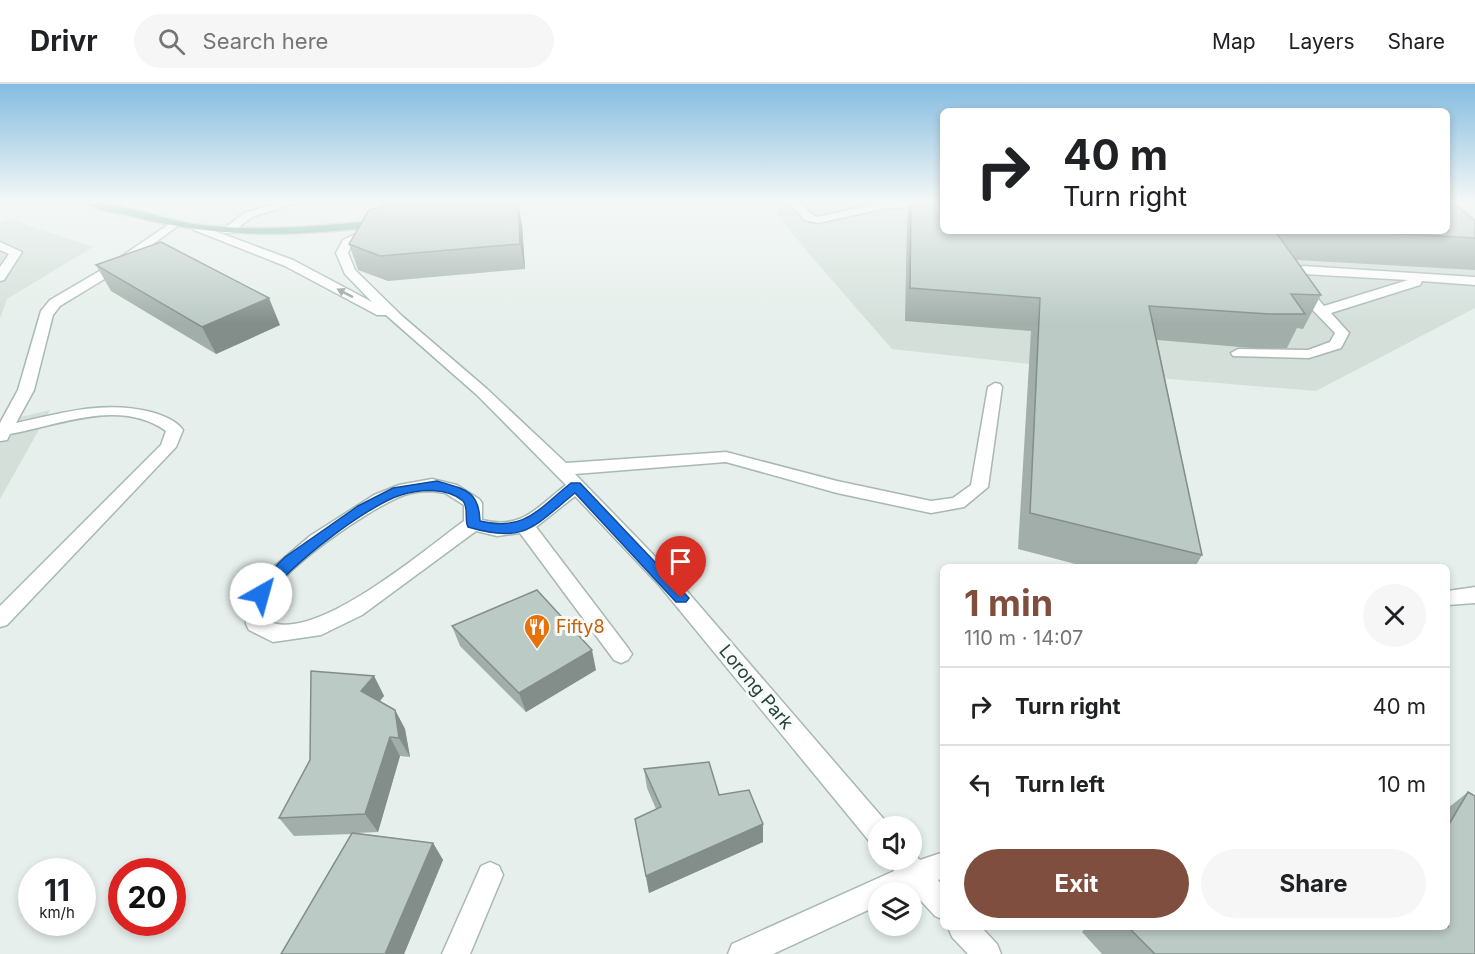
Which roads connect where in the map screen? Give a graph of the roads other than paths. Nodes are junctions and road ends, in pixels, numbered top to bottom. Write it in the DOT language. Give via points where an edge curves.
graph roads {
  1 [pos="148,243"];
  2 [pos="236,243"];
  3 [pos="347,243"];
  4 [pos="0,246"];
  5 [pos="0,277"];
  6 [pos="1426,279"];
  7 [pos="1475,281"];
  8 [pos="1323,311"];
  9 [pos="397,320"];
  10 [pos="1238,353"];
  11 [pos="995,387"];
  12 [pos="2,433"];
  13 [pos="562,469"];
  14 [pos="576,486"];
  15 [pos="473,524"];
  16 [pos="525,526"];
  17 [pos="1475,595"];
  18 [pos="1450,598"];
  19 [pos="0,619"];
  20 [pos="621,654"];
  21 [pos="868,819"];
  22 [pos="940,865"];
  23 [pos="922,866"];
  24 [pos="902,870"];
  25 [pos="911,870"];
  26 [pos="490,875"];
  27 [pos="940,902"];
  28 [pos="965,930"];
  29 [pos="456,954"];
  30 [pos="742,954"];
  31 [pos="987,954"];
  1 -- 12 [label="street" via="55,303 46,314 26,390"];
  9 -- 2 [label="street, one-way" via="289,263"];
  3 -- 9 [label="street" via="342,253 349,271"];
  4 -- 5 [label="street" via="16,252"];
  6 -- 7 [label="street"];
  6 -- 8 [label="street"];
  6 -- 8 [label="street" via="1289,269"];
  8 -- 10 [label="street" via="1342,333 1336,345 1309,354"];
  9 -- 13 [label="street, Lorong Park" via="482,392"];
  11 -- 13 [label="street" via="979,487 958,503 931,507 726,457"];
  12 -- 19 [label="street" via="102,409 165,421 175,429 168,447"];
  13 -- 14 [label="street, Lorong Park"];
  14 -- 16 [label="street"];
  14 -- 21 [label="street, Lorong Park" via="666,580"];
  15 -- 15 [label="street" via="355,610 314,630 273,634 256,624 254,607 269,582 290,561 363,509 398,491 437,485 465,496 473,504"];
  15 -- 16 [label="street" via="497,530"];
  16 -- 20 [label="street"];
  17 -- 18 [label="street"];
  22 -- 23 [label="street"];
  24 -- 30 [label="street"];
  25 -- 27 [label="street"];
  26 -- 29 [label="street"];
  28 -- 31 [label="street"];
}
